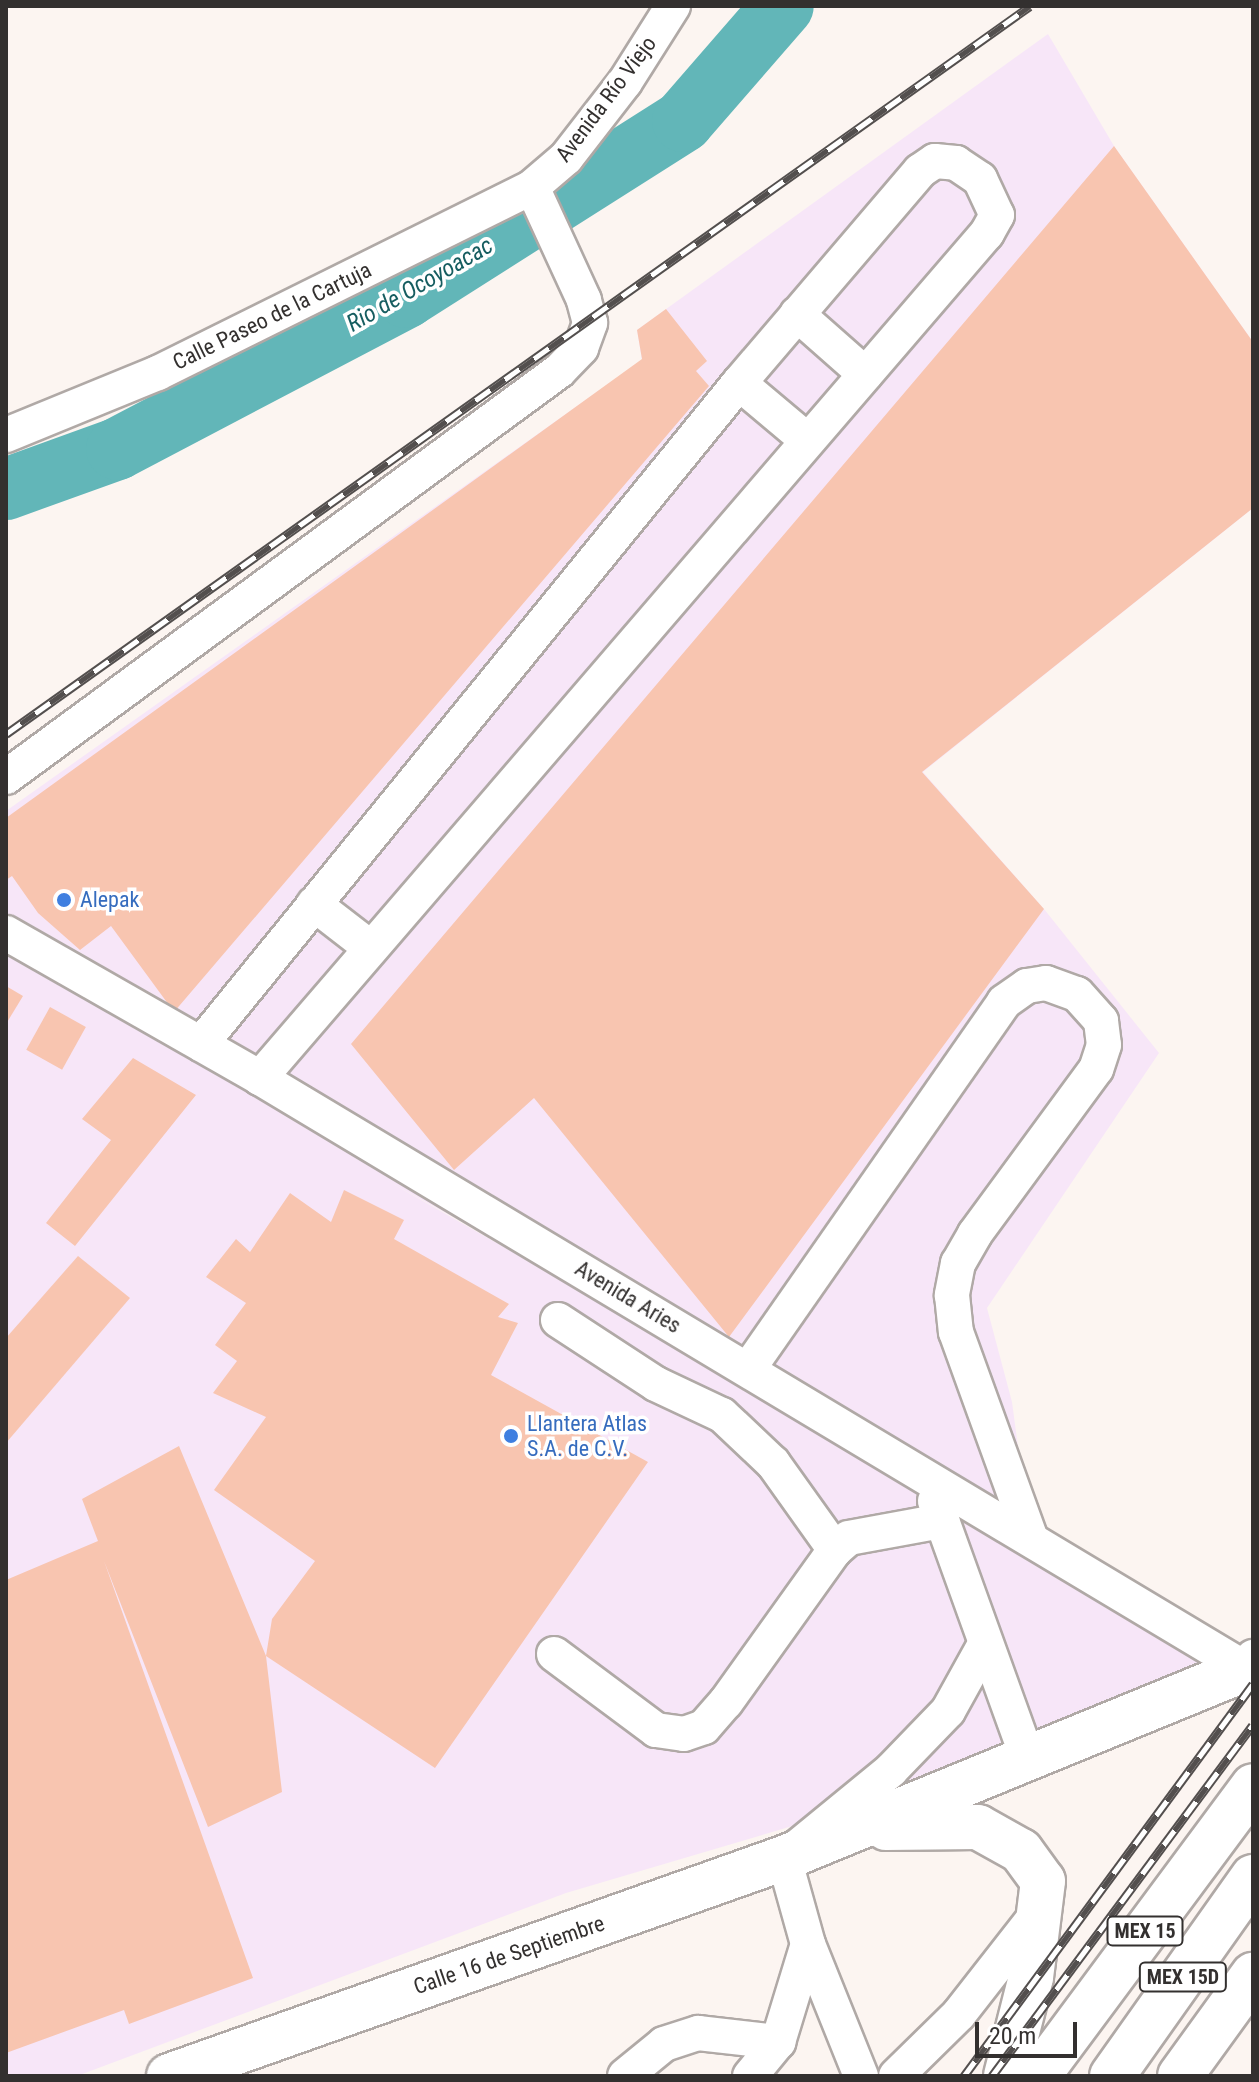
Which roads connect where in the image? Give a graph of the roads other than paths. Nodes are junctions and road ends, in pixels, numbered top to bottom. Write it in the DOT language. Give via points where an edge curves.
graph roads {
  1 [pos="673,6"];
  2 [pos="536,197"];
  3 [pos="797,314"];
  4 [pos="865,374"];
  5 [pos="739,383"];
  6 [pos="6,435"];
  7 [pos="807,440"];
  8 [pos="6,777"];
  9 [pos="314,904"];
  10 [pos="6,933"];
  11 [pos="371,948"];
  12 [pos="201,1044"];
  13 [pos="260,1078"];
  14 [pos="558,1320"];
  15 [pos="749,1368"];
  16 [pos="925,1474"];
  17 [pos="942,1521"];
  18 [pos="1030,1536"];
  19 [pos="835,1550"];
  20 [pos="984,1646"];
  21 [pos="554,1654"];
  22 [pos="1251,1664"];
  23 [pos="1028,1759"];
  24 [pos="1253,1786"];
  25 [pos="847,1832"];
  26 [pos="784,1858"];
  27 [pos="1253,1877"];
  28 [pos="1038,1913"];
  29 [pos="808,1944"];
  30 [pos="1253,1975"];
  31 [pos="778,2042"];
  32 [pos="231,2066"];
  33 [pos="169,2076"];
  34 [pos="625,2076"];
  35 [pos="750,2076"];
  36 [pos="861,2076"];
  37 [pos="896,2076"];
  38 [pos="1006,2076"];
  39 [pos="1038,2076"];
  40 [pos="1112,2076"];
  41 [pos="1180,2076"];
  1 -- 2 [label="street, Avenida Río Viejo" via="625,82"];
  2 -- 6 [label="street, Calle Paseo de la Cartuja" via="158,373"];
  2 -- 8 [label="street" via="590,323 581,348 559,371"];
  3 -- 4 [label="street"];
  3 -- 4 [label="street" via="920,171 935,161 956,163 980,179 997,215 987,233"];
  3 -- 5 [label="street"];
  4 -- 7 [label="street"];
  5 -- 7 [label="street"];
  5 -- 9 [label="street"];
  7 -- 11 [label="street"];
  9 -- 11 [label="street"];
  9 -- 12 [label="street"];
  10 -- 12 [label="street, Avenida Aries"];
  11 -- 13 [label="street"];
  12 -- 13 [label="street, Avenida Aries"];
  13 -- 15 [label="street, Avenida Aries"];
  14 -- 19 [label="street" via="656,1384 722,1415 773,1463"];
  15 -- 16 [label="street, Avenida Aries"];
  15 -- 18 [label="street" via="1004,1002 1027,986 1046,983 1077,994 1101,1021 1104,1045 1096,1069 975,1234 958,1263 952,1295 956,1332"];
  16 -- 17 [label="street"];
  16 -- 18 [label="street, Avenida Aries"];
  17 -- 19 [label="street" via="885,1528 849,1538"];
  17 -- 20 [label="street"];
  18 -- 22 [label="street, Avenida Aries"];
  19 -- 21 [label="street" via="704,1727 684,1734 656,1730"];
  20 -- 23 [label="street"];
  20 -- 26 [label="street" via="948,1711 891,1770"];
  22 -- 23 [label="main road, Calle 16 de Septiembre"];
  23 -- 25 [label="main road, Calle 16 de Septiembre"];
  24 -- 39 [label="main road, MEX 15"];
  25 -- 26 [label="main road, Calle 16 de Septiembre"];
  25 -- 28 [label="main road" via="918,1825 978,1827 1021,1851 1043,1881"];
  26 -- 29 [label="street"];
  26 -- 32 [label="main road, Calle 16 de Septiembre"];
  27 -- 40 [label="main road, MEX 15D"];
  28 -- 37 [label="street" via="959,2014"];
  28 -- 38 [label="main road" via="1031,1977"];
  29 -- 31 [label="street"];
  29 -- 36 [label="street"];
  30 -- 41 [label="main road"];
  31 -- 34 [label="street" via="698,2033 664,2044"];
  31 -- 35 [label="street"];
  32 -- 33 [label="main road, Calle 16 de Septiembre"];
}
